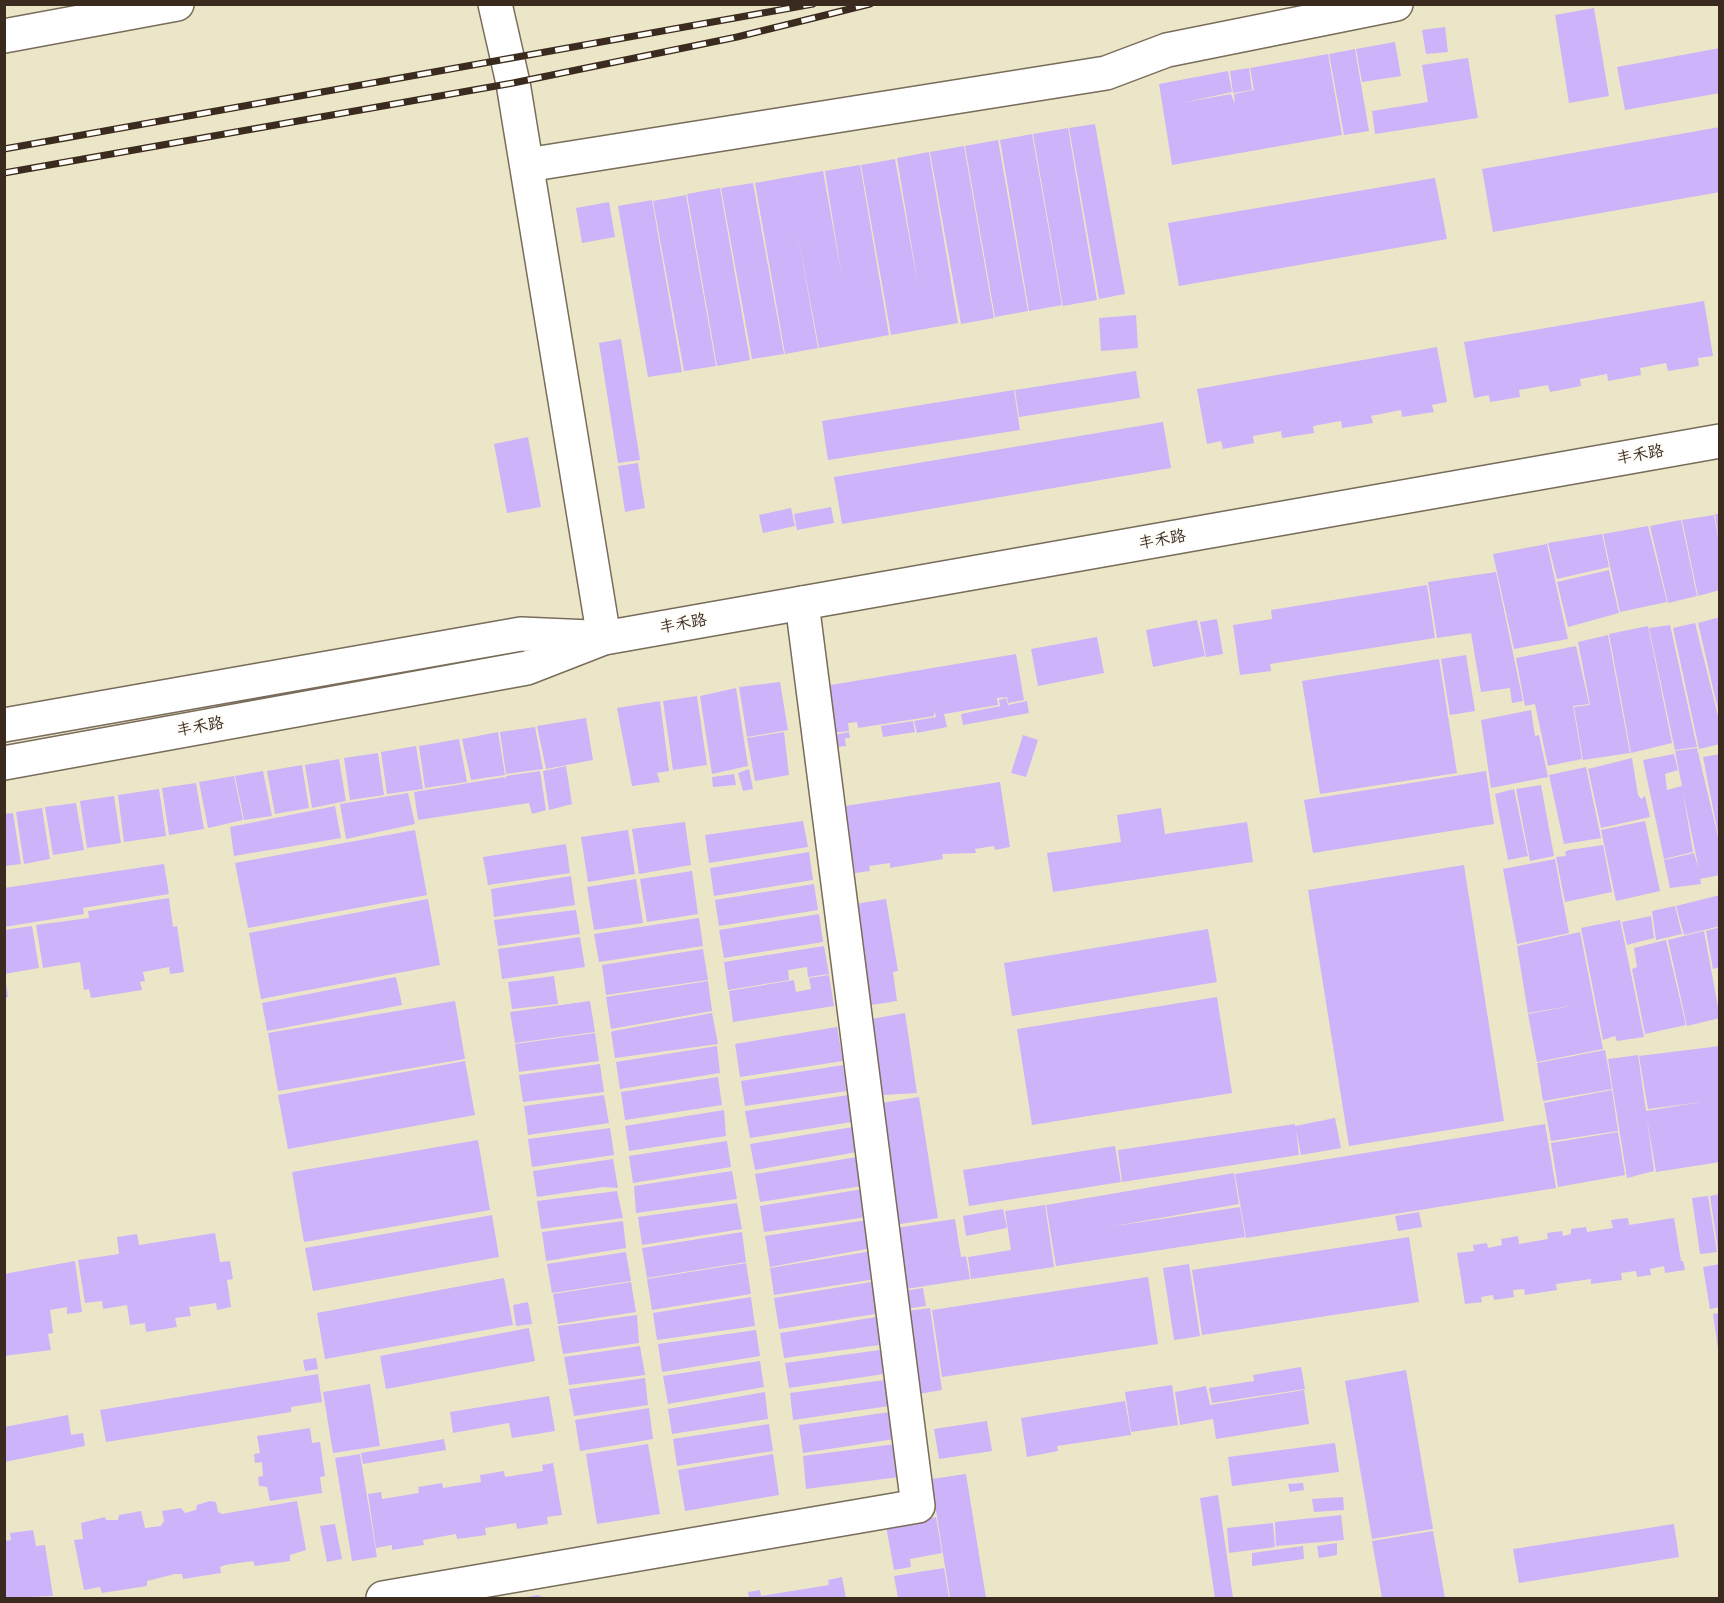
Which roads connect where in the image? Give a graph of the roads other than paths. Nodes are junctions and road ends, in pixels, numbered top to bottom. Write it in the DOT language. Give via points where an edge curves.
graph roads {
  1 [pos="177,4"];
  2 [pos="495,4"];
  3 [pos="1396,4"];
  4 [pos="4,36"];
  5 [pos="526,165"];
  6 [pos="1719,441"];
  7 [pos="801,603"];
  8 [pos="604,638"];
  9 [pos="4,725"];
  10 [pos="4,763"];
  11 [pos="383,1599"];
  1 -- 4 [label="main road"];
  2 -- 5 [label="main road"];
  3 -- 5 [label="main road" via="1167,50 1106,73"];
  5 -- 8 [label="main road"];
  6 -- 7 [label="main road, 丰禾路"];
  7 -- 8 [label="main road, 丰禾路"];
  7 -- 11 [label="main road" via="918,1506"];
  8 -- 9 [label="main road, 丰禾路" via="521,634"];
  8 -- 10 [label="main road, 丰禾路" via="527,668"];
}
